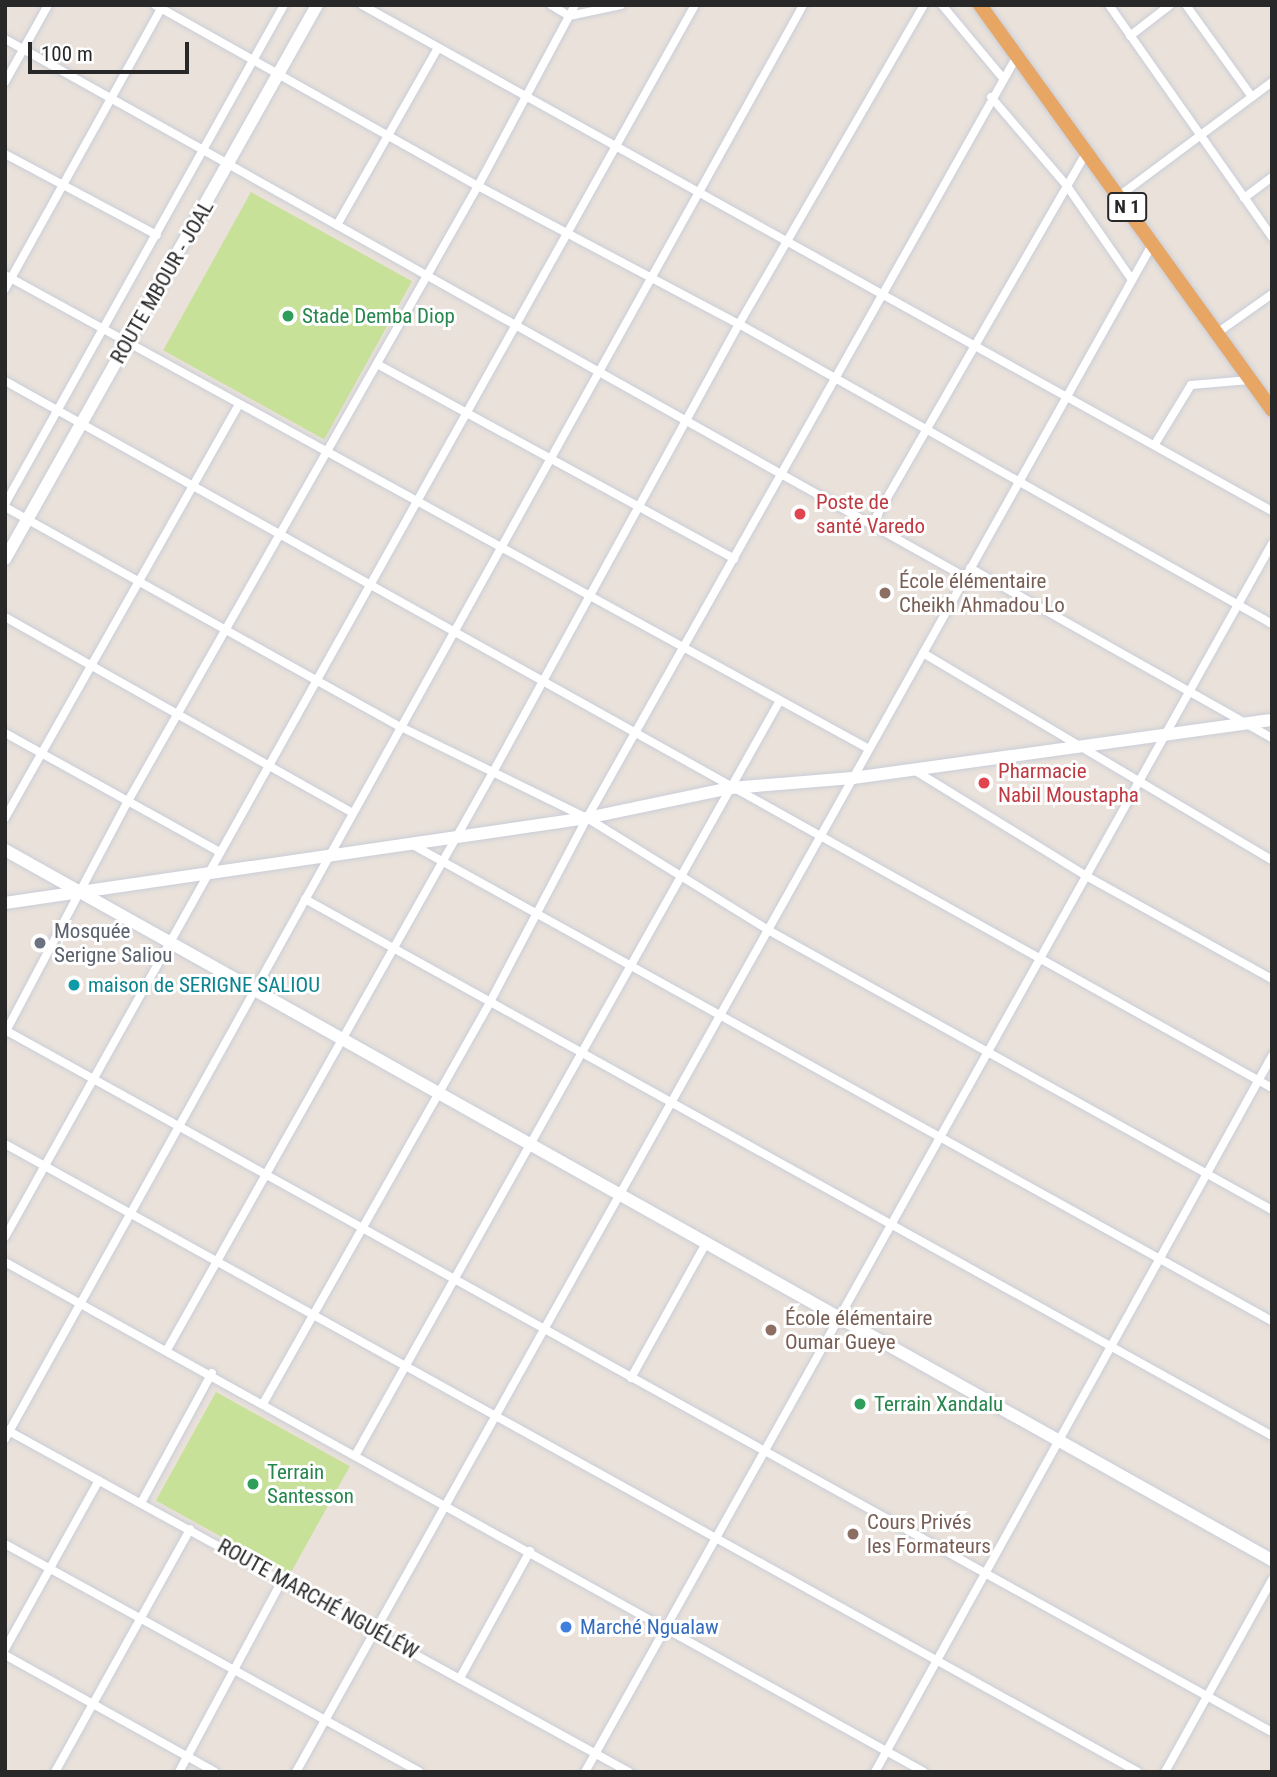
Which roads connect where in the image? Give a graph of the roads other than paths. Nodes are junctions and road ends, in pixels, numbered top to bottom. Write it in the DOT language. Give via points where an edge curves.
graph roads {
  1 [pos="48,5"];
  2 [pos="284,5"];
  3 [pos="317,5"];
  4 [pos="362,5"];
  5 [pos="551,5"];
  6 [pos="575,5"];
  7 [pos="621,5"];
  8 [pos="695,5"];
  9 [pos="803,5"];
  10 [pos="924,5"];
  11 [pos="942,5"];
  12 [pos="980,5"];
  13 [pos="1109,5"];
  14 [pos="1170,5"];
  15 [pos="1186,5"];
  16 [pos="160,6"];
  17 [pos="569,16"];
  18 [pos="1130,36"];
  19 [pos="5,39"];
  20 [pos="24,49"];
  21 [pos="437,50"];
  22 [pos="1017,56"];
  23 [pos="254,60"];
  24 [pos="280,75"];
  25 [pos="1002,77"];
  26 [pos="5,82"];
  27 [pos="1271,85"];
  28 [pos="527,96"];
  29 [pos="991,97"];
  30 [pos="1252,97"];
  31 [pos="112,98"];
  32 [pos="388,135"];
  33 [pos="1200,136"];
  34 [pos="615,145"];
  35 [pos="204,150"];
  36 [pos="1087,152"];
  37 [pos="5,154"];
  38 [pos="229,164"];
  39 [pos="1272,177"];
  40 [pos="64,186"];
  41 [pos="478,186"];
  42 [pos="1067,186"];
  43 [pos="700,193"];
  44 [pos="1119,196"];
  45 [pos="1244,198"];
  46 [pos="337,225"];
  47 [pos="567,233"];
  48 [pos="157,235"];
  49 [pos="1272,237"];
  50 [pos="788,240"];
  51 [pos="1153,243"];
  52 [pos="427,275"];
  53 [pos="8,276"];
  54 [pos="650,279"];
  55 [pos="1132,279"];
  56 [pos="5,289"];
  57 [pos="882,292"];
  58 [pos="1272,294"];
  59 [pos="739,324"];
  60 [pos="516,325"];
  61 [pos="104,330"];
  62 [pos="1217,333"];
  63 [pos="128,343"];
  64 [pos="974,344"];
  65 [pos="377,364"];
  66 [pos="598,371"];
  67 [pos="834,379"];
  68 [pos="1250,380"];
  69 [pos="5,381"];
  70 [pos="1067,395"];
  71 [pos="239,405"];
  72 [pos="1272,410"];
  73 [pos="57,411"];
  74 [pos="466,412"];
  75 [pos="688,421"];
  76 [pos="79,424"];
  77 [pos="926,431"];
  78 [pos="1155,444"];
  79 [pos="324,452"];
  80 [pos="552,458"];
  81 [pos="782,474"];
  82 [pos="1018,485"];
  83 [pos="192,488"];
  84 [pos="416,503"];
  85 [pos="5,505"];
  86 [pos="639,507"];
  87 [pos="1272,511"];
  88 [pos="27,520"];
  89 [pos="872,524"];
  90 [pos="277,535"];
  91 [pos="1272,544"];
  92 [pos="499,550"];
  93 [pos="5,559"];
  94 [pos="734,559"];
  95 [pos="968,573"];
  96 [pos="139,582"];
  97 [pos="369,586"];
  98 [pos="588,594"];
  99 [pos="1237,604"];
  100 [pos="5,617"];
  101 [pos="1272,624"];
  102 [pos="224,629"];
  103 [pos="453,633"];
  104 [pos="684,647"];
  105 [pos="923,653"];
  106 [pos="92,666"];
  107 [pos="317,680"];
  108 [pos="541,682"];
  109 [pos="1189,691"];
  110 [pos="779,702"];
  111 [pos="177,713"];
  112 [pos="1272,720"];
  113 [pos="1247,724"];
  114 [pos="401,727"];
  115 [pos="5,733"];
  116 [pos="636,733"];
  117 [pos="1167,734"];
  118 [pos="1272,738"];
  119 [pos="1083,746"];
  120 [pos="869,749"];
  121 [pos="41,753"];
  122 [pos="269,765"];
  123 [pos="914,770"];
  124 [pos="492,774"];
  125 [pos="853,778"];
  126 [pos="1140,782"];
  127 [pos="732,788"];
  128 [pos="128,801"];
  129 [pos="353,813"];
  130 [pos="5,818"];
  131 [pos="587,818"];
  132 [pos="456,835"];
  133 [pos="820,836"];
  134 [pos="406,841"];
  135 [pos="5,850"];
  136 [pos="220,852"];
  137 [pos="331,852"];
  138 [pos="1272,860"];
  139 [pos="440,861"];
  140 [pos="209,872"];
  141 [pos="678,875"];
  142 [pos="1088,877"];
  143 [pos="83,891"];
  144 [pos="305,899"];
  145 [pos="5,903"];
  146 [pos="536,914"];
  147 [pos="768,930"];
  148 [pos="170,942"];
  149 [pos="393,948"];
  150 [pos="1041,960"];
  151 [pos="630,967"];
  152 [pos="1272,979"];
  153 [pos="255,990"];
  154 [pos="489,1002"];
  155 [pos="720,1016"];
  156 [pos="6,1031"];
  157 [pos="340,1038"];
  158 [pos="581,1053"];
  159 [pos="989,1053"];
  160 [pos="1272,1056"];
  161 [pos="93,1080"];
  162 [pos="1258,1080"];
  163 [pos="1272,1088"];
  164 [pos="438,1093"];
  165 [pos="671,1102"];
  166 [pos="178,1128"];
  167 [pos="941,1138"];
  168 [pos="5,1144"];
  169 [pos="530,1144"];
  170 [pos="44,1167"];
  171 [pos="1207,1174"];
  172 [pos="266,1176"];
  173 [pos="620,1195"];
  174 [pos="1272,1210"];
  175 [pos="131,1214"];
  176 [pos="892,1225"];
  177 [pos="362,1229"];
  178 [pos="5,1237"];
  179 [pos="706,1243"];
  180 [pos="1160,1259"];
  181 [pos="5,1262"];
  182 [pos="217,1262"];
  183 [pos="454,1280"];
  184 [pos="80,1304"];
  185 [pos="313,1316"];
  186 [pos="840,1318"];
  187 [pos="1272,1321"];
  188 [pos="544,1330"];
  189 [pos="1111,1346"];
  190 [pos="168,1348"];
  191 [pos="405,1367"];
  192 [pos="212,1373"];
  193 [pos="631,1378"];
  194 [pos="264,1402"];
  195 [pos="495,1417"];
  196 [pos="7,1433"];
  197 [pos="1272,1436"];
  198 [pos="1059,1441"];
  199 [pos="765,1451"];
  200 [pos="356,1454"];
  201 [pos="99,1480"];
  202 [pos="141,1503"];
  203 [pos="446,1504"];
  204 [pos="190,1529"];
  205 [pos="715,1540"];
  206 [pos="5,1544"];
  207 [pos="530,1552"];
  208 [pos="1272,1560"];
  209 [pos="51,1568"];
  210 [pos="985,1573"];
  211 [pos="283,1579"];
  212 [pos="1272,1580"];
  213 [pos="142,1618"];
  214 [pos="666,1627"];
  215 [pos="375,1631"];
  216 [pos="5,1649"];
  217 [pos="5,1655"];
  218 [pos="937,1661"];
  219 [pos="234,1670"];
  220 [pos="460,1678"];
  221 [pos="1207,1696"];
  222 [pos="94,1704"];
  223 [pos="325,1720"];
  224 [pos="1272,1732"];
  225 [pos="887,1751"];
  226 [pos="595,1753"];
  227 [pos="188,1757"];
  228 [pos="55,1772"];
  229 [pos="179,1772"];
  230 [pos="215,1772"];
  231 [pos="296,1772"];
  232 [pos="419,1772"];
  233 [pos="585,1772"];
  234 [pos="629,1772"];
  235 [pos="875,1772"];
  236 [pos="924,1772"];
  237 [pos="1138,1772"];
  238 [pos="1165,1772"];
  1 -- 20 [label="street"];
  2 -- 23 [label="street"];
  3 -- 24 [label="main road, ROUTE MBOUR - JOAL"];
  4 -- 21 [label="street"];
  5 -- 17 [label="street"];
  6 -- 17 [label="street"];
  7 -- 17 [label="street"];
  8 -- 34 [label="street"];
  9 -- 43 [label="street"];
  10 -- 50 [label="street"];
  11 -- 25 [label="street"];
  12 -- 22 [label="highway, N 1"];
  13 -- 18 [label="street"];
  14 -- 18 [label="street"];
  15 -- 30 [label="street"];
  16 -- 23 [label="street"];
  16 -- 31 [label="street"];
  17 -- 28 [label="street"];
  18 -- 33 [label="street"];
  19 -- 20 [label="street"];
  20 -- 26 [label="street"];
  20 -- 31 [label="street"];
  21 -- 28 [label="street"];
  21 -- 32 [label="street"];
  22 -- 25 [label="street"];
  22 -- 36 [label="highway, N 1"];
  23 -- 24 [label="street"];
  23 -- 35 [label="street"];
  24 -- 32 [label="street"];
  24 -- 38 [label="main road, ROUTE MBOUR - JOAL"];
  25 -- 29 [label="street"];
  27 -- 30 [label="street"];
  28 -- 34 [label="street"];
  28 -- 41 [label="street"];
  29 -- 42 [label="street"];
  29 -- 57 [label="street"];
  30 -- 33 [label="street"];
  31 -- 35 [label="street"];
  31 -- 40 [label="street"];
  32 -- 41 [label="street"];
  32 -- 46 [label="street"];
  33 -- 44 [label="street"];
  33 -- 45 [label="street"];
  34 -- 43 [label="street"];
  34 -- 47 [label="street"];
  35 -- 38 [label="street"];
  35 -- 48 [label="street"];
  36 -- 42 [label="street"];
  36 -- 44 [label="highway, N 1"];
  37 -- 40 [label="street"];
  38 -- 46 [label="street"];
  38 -- 63 [label="main road, ROUTE MBOUR - JOAL"];
  39 -- 45 [label="street"];
  40 -- 48 [label="street"];
  40 -- 53 [label="street"];
  41 -- 47 [label="street"];
  41 -- 52 [label="street"];
  42 -- 55 [label="street"];
  42 -- 64 [label="street"];
  43 -- 50 [label="street"];
  43 -- 54 [label="street"];
  44 -- 51 [label="highway, N 1"];
  45 -- 49 [label="street"];
  46 -- 52 [label="street"];
  47 -- 54 [label="street"];
  47 -- 60 [label="street"];
  48 -- 61 [label="street"];
  50 -- 57 [label="street"];
  50 -- 59 [label="street"];
  51 -- 55 [label="street"];
  51 -- 62 [label="highway, N 1"];
  52 -- 60 [label="street"];
  52 -- 65 [label="street"];
  53 -- 56 [label="street"];
  53 -- 61 [label="street"];
  54 -- 59 [label="street"];
  54 -- 66 [label="street"];
  55 -- 70 [label="street"];
  57 -- 64 [label="street"];
  57 -- 67 [label="street"];
  58 -- 62 [label="street"];
  59 -- 67 [label="street"];
  59 -- 75 [label="street"];
  60 -- 66 [label="street"];
  60 -- 74 [label="street"];
  61 -- 63 [label="street"];
  61 -- 73 [label="street"];
  62 -- 68 [label="highway, N 1"];
  63 -- 71 [label="street"];
  63 -- 76 [label="main road, ROUTE MBOUR - JOAL"];
  64 -- 70 [label="street"];
  64 -- 77 [label="street"];
  65 -- 74 [label="street"];
  65 -- 79 [label="street"];
  66 -- 75 [label="street"];
  66 -- 80 [label="street"];
  67 -- 77 [label="street"];
  67 -- 81 [label="street"];
  68 -- 72 [label="highway, N 1"];
  68 -- 78 [label="street" via="1191,385"];
  69 -- 73 [label="street"];
  70 -- 78 [label="street"];
  70 -- 82 [label="street"];
  71 -- 79 [label="street"];
  71 -- 83 [label="street"];
  73 -- 76 [label="street"];
  73 -- 85 [label="street"];
  74 -- 80 [label="street"];
  74 -- 84 [label="street"];
  75 -- 81 [label="street"];
  75 -- 86 [label="street"];
  76 -- 83 [label="street"];
  76 -- 88 [label="main road, ROUTE MBOUR - JOAL"];
  77 -- 82 [label="street"];
  77 -- 89 [label="street"];
  78 -- 87 [label="street"];
  79 -- 84 [label="street"];
  79 -- 90 [label="street"];
  80 -- 86 [label="street"];
  80 -- 92 [label="street"];
  81 -- 89 [label="street"];
  81 -- 94 [label="street"];
  82 -- 95 [label="street"];
  82 -- 99 [label="street"];
  83 -- 90 [label="street"];
  83 -- 96 [label="street"];
  84 -- 92 [label="street"];
  84 -- 97 [label="street"];
  85 -- 88 [label="street"];
  86 -- 94 [label="street"];
  86 -- 98 [label="street"];
  88 -- 93 [label="main road, ROUTE MBOUR - JOAL"];
  88 -- 96 [label="street"];
  89 -- 95 [label="street"];
  90 -- 97 [label="street"];
  90 -- 102 [label="street"];
  91 -- 99 [label="street"];
  92 -- 98 [label="street"];
  92 -- 103 [label="street"];
  94 -- 104 [label="street"];
  95 -- 105 [label="street"];
  95 -- 109 [label="street"];
  96 -- 102 [label="street"];
  96 -- 106 [label="street"];
  97 -- 103 [label="street"];
  97 -- 107 [label="street"];
  98 -- 104 [label="street"];
  98 -- 108 [label="street"];
  99 -- 101 [label="street"];
  99 -- 109 [label="street"];
  100 -- 106 [label="street"];
  102 -- 107 [label="street"];
  102 -- 111 [label="street"];
  103 -- 108 [label="street"];
  103 -- 114 [label="street"];
  104 -- 110 [label="street"];
  104 -- 116 [label="street"];
  105 -- 119 [label="street"];
  105 -- 120 [label="street"];
  106 -- 111 [label="street"];
  106 -- 121 [label="street"];
  107 -- 114 [label="street"];
  107 -- 122 [label="street"];
  108 -- 116 [label="street"];
  108 -- 124 [label="street"];
  109 -- 113 [label="street"];
  109 -- 117 [label="street"];
  110 -- 120 [label="street"];
  110 -- 127 [label="street"];
  111 -- 122 [label="street"];
  111 -- 128 [label="street"];
  112 -- 113 [label="main road"];
  113 -- 117 [label="main road"];
  113 -- 118 [label="street"];
  114 -- 124 [label="street"];
  114 -- 129 [label="street"];
  115 -- 121 [label="street"];
  116 -- 127 [label="street"];
  116 -- 131 [label="street"];
  117 -- 119 [label="main road"];
  117 -- 126 [label="street"];
  119 -- 123 [label="main road"];
  119 -- 126 [label="street"];
  120 -- 125 [label="street"];
  121 -- 128 [label="street"];
  121 -- 130 [label="street"];
  122 -- 129 [label="street"];
  122 -- 136 [label="street"];
  123 -- 125 [label="main road"];
  123 -- 142 [label="street"];
  124 -- 131 [label="street"];
  124 -- 132 [label="street"];
  125 -- 127 [label="main road"];
  125 -- 133 [label="street"];
  126 -- 138 [label="street"];
  126 -- 142 [label="street"];
  127 -- 131 [label="main road"];
  127 -- 133 [label="street"];
  127 -- 141 [label="street"];
  128 -- 136 [label="street"];
  128 -- 143 [label="street"];
  129 -- 137 [label="street"];
  131 -- 132 [label="main road"];
  131 -- 141 [label="street"];
  131 -- 146 [label="street"];
  132 -- 134 [label="main road"];
  132 -- 139 [label="street"];
  133 -- 147 [label="street"];
  133 -- 150 [label="street"];
  134 -- 137 [label="main road"];
  134 -- 139 [label="street"];
  135 -- 143 [label="main road"];
  136 -- 140 [label="street"];
  137 -- 140 [label="main road"];
  137 -- 144 [label="street"];
  139 -- 146 [label="street"];
  139 -- 149 [label="street"];
  140 -- 143 [label="main road"];
  140 -- 148 [label="street"];
  141 -- 147 [label="street"];
  141 -- 151 [label="street"];
  142 -- 150 [label="street"];
  142 -- 152 [label="street"];
  143 -- 145 [label="main road"];
  143 -- 148 [label="main road"];
  143 -- 156 [label="street"];
  144 -- 149 [label="street"];
  144 -- 153 [label="street"];
  146 -- 151 [label="street"];
  146 -- 154 [label="street"];
  147 -- 155 [label="street"];
  147 -- 159 [label="street"];
  148 -- 153 [label="main road"];
  148 -- 161 [label="street"];
  149 -- 154 [label="street"];
  149 -- 157 [label="street"];
  150 -- 159 [label="street"];
  150 -- 162 [label="street"];
  151 -- 155 [label="street"];
  151 -- 158 [label="street"];
  153 -- 157 [label="main road"];
  153 -- 166 [label="street"];
  154 -- 158 [label="street"];
  154 -- 164 [label="street"];
  155 -- 165 [label="street"];
  155 -- 167 [label="street"];
  156 -- 161 [label="street"];
  157 -- 164 [label="main road"];
  157 -- 172 [label="street"];
  158 -- 165 [label="street"];
  158 -- 169 [label="street"];
  159 -- 167 [label="street"];
  159 -- 171 [label="street"];
  160 -- 162 [label="street"];
  161 -- 166 [label="street"];
  161 -- 170 [label="street"];
  162 -- 163 [label="street"];
  162 -- 171 [label="street"];
  164 -- 169 [label="main road"];
  164 -- 177 [label="street"];
  165 -- 173 [label="street"];
  165 -- 176 [label="street"];
  166 -- 172 [label="street"];
  166 -- 175 [label="street"];
  167 -- 176 [label="street"];
  167 -- 180 [label="street"];
  168 -- 170 [label="street"];
  169 -- 173 [label="main road"];
  169 -- 183 [label="street"];
  170 -- 175 [label="street"];
  170 -- 178 [label="street"];
  171 -- 174 [label="street"];
  171 -- 180 [label="street"];
  172 -- 177 [label="street"];
  172 -- 182 [label="street"];
  173 -- 179 [label="main road"];
  173 -- 188 [label="street"];
  175 -- 182 [label="street"];
  175 -- 184 [label="street"];
  176 -- 186 [label="street"];
  176 -- 189 [label="street"];
  177 -- 183 [label="street"];
  177 -- 185 [label="street"];
  179 -- 186 [label="main road"];
  179 -- 193 [label="street"];
  180 -- 187 [label="street"];
  180 -- 189 [label="street"];
  181 -- 184 [label="street"];
  182 -- 185 [label="street"];
  182 -- 190 [label="street"];
  183 -- 188 [label="street"];
  183 -- 191 [label="street"];
  184 -- 190 [label="street"];
  184 -- 196 [label="street"];
  185 -- 191 [label="street"];
  185 -- 194 [label="street"];
  186 -- 198 [label="main road"];
  186 -- 199 [label="street"];
  188 -- 193 [label="street"];
  188 -- 195 [label="street"];
  189 -- 197 [label="street"];
  189 -- 198 [label="street"];
  190 -- 192 [label="street"];
  191 -- 195 [label="street"];
  191 -- 200 [label="street"];
  192 -- 194 [label="street"];
  192 -- 202 [label="street"];
  193 -- 199 [label="street"];
  194 -- 200 [label="street"];
  195 -- 203 [label="street"];
  195 -- 205 [label="street"];
  196 -- 201 [label="street, ROUTE MARCHÉ NGUÉLÉW"];
  198 -- 208 [label="main road"];
  198 -- 210 [label="street"];
  199 -- 205 [label="street"];
  199 -- 210 [label="street"];
  200 -- 203 [label="street"];
  201 -- 202 [label="street, ROUTE MARCHÉ NGUÉLÉW"];
  201 -- 209 [label="street"];
  202 -- 204 [label="street, ROUTE MARCHÉ NGUÉLÉW"];
  203 -- 207 [label="street"];
  203 -- 215 [label="street"];
  204 -- 211 [label="street, ROUTE MARCHÉ NGUÉLÉW"];
  204 -- 213 [label="street"];
  205 -- 214 [label="street"];
  205 -- 218 [label="street"];
  206 -- 209 [label="street"];
  207 -- 214 [label="street"];
  207 -- 220 [label="street"];
  209 -- 213 [label="street"];
  209 -- 216 [label="street"];
  210 -- 218 [label="street"];
  210 -- 221 [label="street"];
  211 -- 215 [label="street, ROUTE MARCHÉ NGUÉLÉW"];
  211 -- 219 [label="street"];
  212 -- 221 [label="street"];
  213 -- 219 [label="street"];
  213 -- 222 [label="street"];
  214 -- 225 [label="street"];
  214 -- 226 [label="street"];
  215 -- 220 [label="street, ROUTE MARCHÉ NGUÉLÉW"];
  215 -- 223 [label="street"];
  217 -- 222 [label="street"];
  218 -- 225 [label="street"];
  218 -- 237 [label="street"];
  219 -- 223 [label="street"];
  219 -- 227 [label="street"];
  220 -- 226 [label="street, ROUTE MARCHÉ NGUÉLÉW"];
  221 -- 224 [label="street"];
  221 -- 238 [label="street"];
  222 -- 227 [label="street"];
  222 -- 228 [label="street"];
  223 -- 231 [label="street"];
  223 -- 232 [label="street"];
  225 -- 235 [label="street"];
  225 -- 236 [label="street"];
  226 -- 233 [label="street"];
  226 -- 234 [label="street, ROUTE MARCHÉ NGUÉLÉW"];
  227 -- 229 [label="street"];
  227 -- 230 [label="street"];
}
